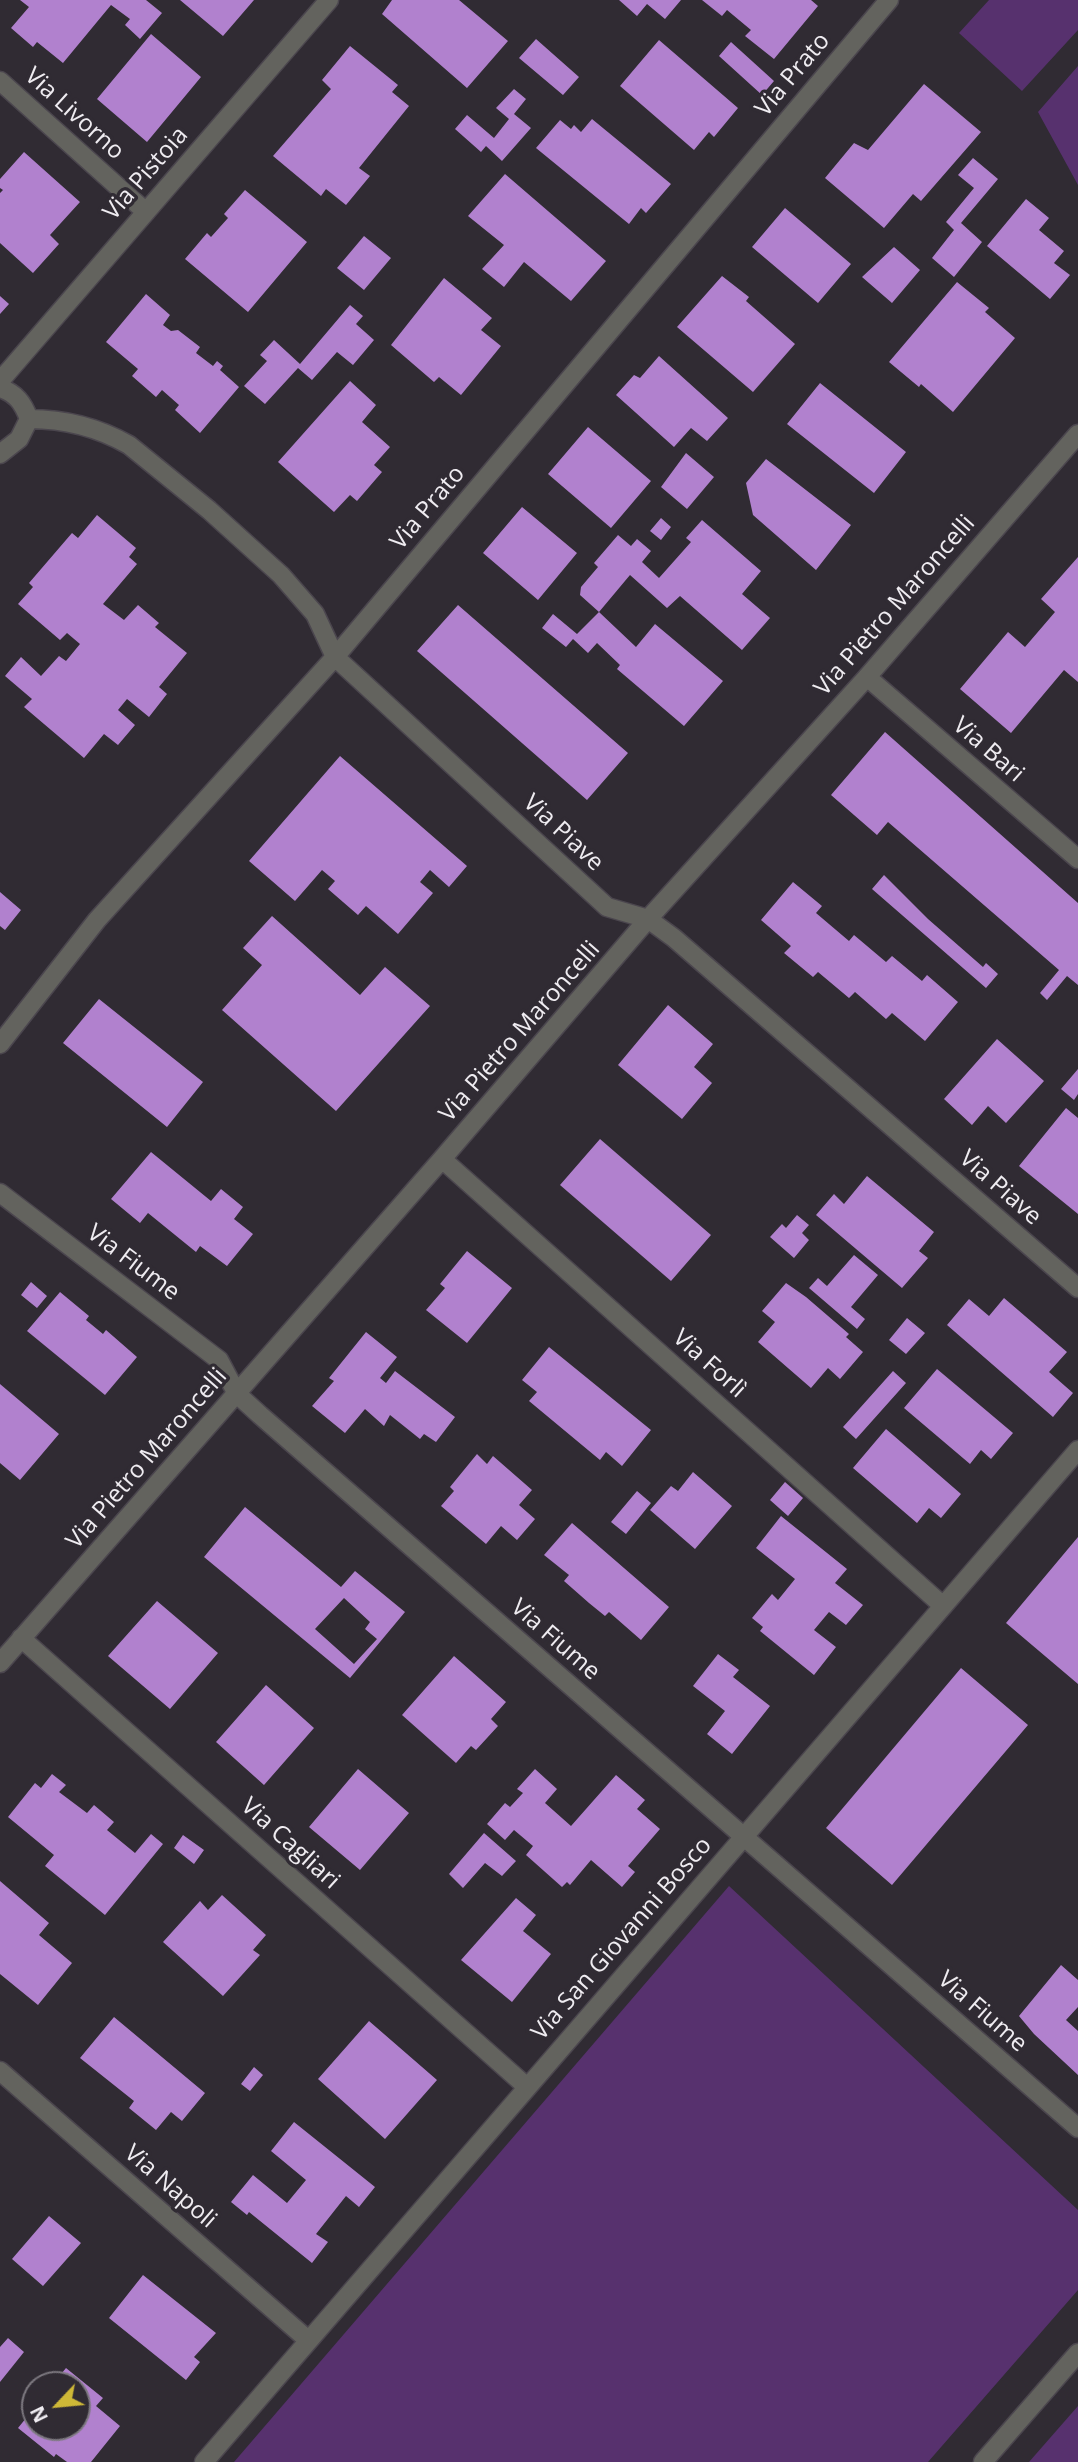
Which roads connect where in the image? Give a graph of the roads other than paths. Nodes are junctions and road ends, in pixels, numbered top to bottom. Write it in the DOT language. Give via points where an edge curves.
graph roads {
  1 [pos="329,0"];
  2 [pos="889,0"];
  3 [pos="0,81"];
  4 [pos="146,212"];
  5 [pos="0,381"];
  6 [pos="0,388"];
  7 [pos="29,419"];
  8 [pos="1078,434"];
  9 [pos="0,454"];
  10 [pos="335,657"];
  11 [pos="867,677"];
  12 [pos="1078,859"];
  13 [pos="648,919"];
  14 [pos="0,1044"];
  15 [pos="442,1159"];
  16 [pos="0,1193"];
  17 [pos="1078,1287"];
  18 [pos="237,1394"];
  19 [pos="1078,1450"];
  20 [pos="942,1605"];
  21 [pos="21,1638"];
  22 [pos="0,1663"];
  23 [pos="743,1836"];
  24 [pos="0,2071"];
  25 [pos="527,2087"];
  26 [pos="1078,2128"];
  27 [pos="308,2340"];
  28 [pos="1078,2353"];
  29 [pos="204,2462"];
  30 [pos="983,2462"];
  1 -- 4 [label="street, Via Pistoia"];
  2 -- 10 [label="street, Via Prato"];
  3 -- 4 [label="street, Via Livorno"];
  4 -- 5 [label="street, Via Pistoia"];
  6 -- 7 [label="street" via="13,393"];
  7 -- 9 [label="street" via="19,439"];
  7 -- 10 [label="street, Via Piave" via="77,425 129,445 281,575 314,614"];
  8 -- 11 [label="street, Via Pietro Maroncelli"];
  10 -- 13 [label="street, Via Piave" via="607,907"];
  10 -- 14 [label="street, Via Prato" via="97,920"];
  11 -- 12 [label="street, Via Bari"];
  11 -- 13 [label="street, Via Pietro Maroncelli"];
  13 -- 15 [label="street, Via Pietro Maroncelli"];
  13 -- 17 [label="street, Via Piave"];
  15 -- 18 [label="street, Via Pietro Maroncelli"];
  15 -- 20 [label="street, Via Forlì"];
  16 -- 18 [label="street, Via Fiume" via="219,1360"];
  18 -- 21 [label="street, Via Pietro Maroncelli"];
  18 -- 23 [label="street, Via Fiume"];
  19 -- 20 [label="street, Via San Giovanni Bosco"];
  20 -- 23 [label="street, Via San Giovanni Bosco"];
  21 -- 22 [label="street, Via Pietro Maroncelli"];
  21 -- 25 [label="street, Via Cagliari"];
  23 -- 25 [label="street, Via San Giovanni Bosco"];
  23 -- 26 [label="street, Via Fiume"];
  24 -- 27 [label="street, Via Napoli"];
  25 -- 27 [label="street, Via San Giovanni Bosco"];
  27 -- 29 [label="street, Via San Giovanni Bosco"];
  28 -- 30 [label="street"];
}
